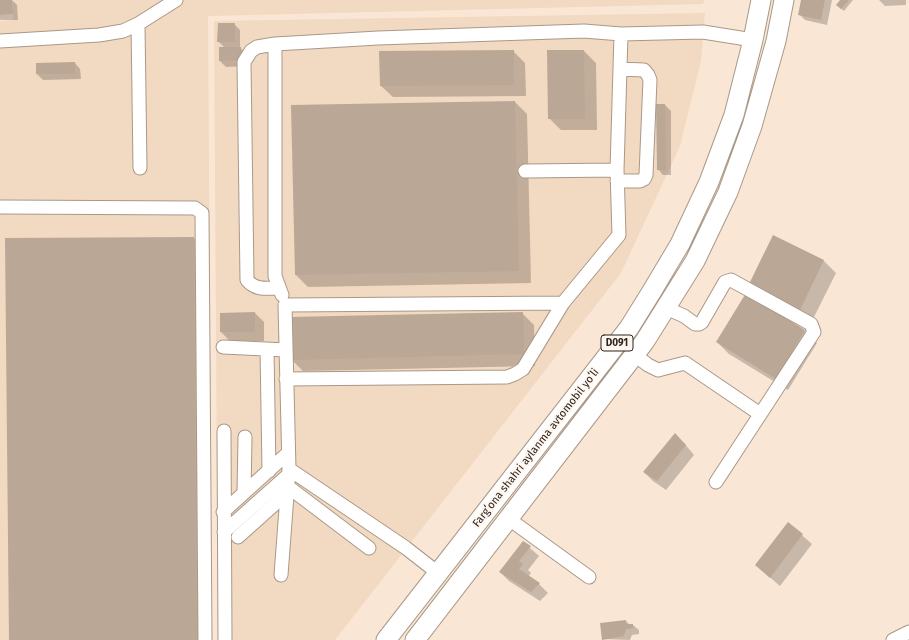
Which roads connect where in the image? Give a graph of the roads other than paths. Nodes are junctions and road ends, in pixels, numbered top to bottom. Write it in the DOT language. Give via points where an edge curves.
graph roads {
  1 [pos="176,0"];
  2 [pos="761,0"];
  3 [pos="784,0"];
  4 [pos="138,24"];
  5 [pos="621,34"];
  6 [pos="753,40"];
  7 [pos="0,41"];
  8 [pos="275,44"];
  9 [pos="620,69"];
  10 [pos="140,168"];
  11 [pos="525,171"];
  12 [pos="617,175"];
  13 [pos="0,207"];
  14 [pos="279,288"];
  15 [pos="563,303"];
  16 [pos="285,305"];
  17 [pos="666,308"];
  18 [pos="223,347"];
  19 [pos="267,349"];
  20 [pos="286,350"];
  21 [pos="635,355"];
  22 [pos="286,379"];
  23 [pos="760,414"];
  24 [pos="224,431"];
  25 [pos="245,437"];
  26 [pos="288,453"];
  27 [pos="269,471"];
  28 [pos="288,481"];
  29 [pos="716,482"];
  30 [pos="244,493"];
  31 [pos="223,512"];
  32 [pos="509,519"];
  33 [pos="224,532"];
  34 [pos="238,537"];
  35 [pos="369,548"];
  36 [pos="438,574"];
  37 [pos="281,575"];
  38 [pos="589,577"];
  39 [pos="909,632"];
  40 [pos="205,640"];
  41 [pos="225,640"];
  42 [pos="386,640"];
  43 [pos="415,640"];
  44 [pos="893,640"];
  1 -- 4 [label="street"];
  2 -- 6 [label="highway, Fargʻona shahri aylanma avtomobil yoʻli / D091"];
  3 -- 17 [label="highway, Fargʻona shahri aylanma avtomobil yoʻli / D091" via="776,41 752,126 728,192 695,261"];
  4 -- 7 [label="street" via="123,31 99,35"];
  4 -- 10 [label="street"];
  5 -- 6 [label="street" via="703,32"];
  5 -- 8 [label="street" via="584,31"];
  5 -- 9 [label="street"];
  6 -- 36 [label="highway, Fargʻona shahri aylanma avtomobil yoʻli / D091" via="734,115 709,182 680,244 629,328"];
  8 -- 14 [label="street" via="275,276"];
  8 -- 14 [label="street" via="257,47 244,62 247,280 256,288"];
  9 -- 12 [label="street"];
  9 -- 12 [label="street" via="644,70 650,80 646,175 640,181"];
  11 -- 12 [label="street"];
  12 -- 15 [label="street" via="619,235"];
  13 -- 40 [label="street" via="195,208 202,213"];
  14 -- 16 [label="street"];
  15 -- 16 [label="street"];
  15 -- 22 [label="street" via="523,369 507,377"];
  16 -- 20 [label="street"];
  17 -- 21 [label="highway, Fargʻona shahri aylanma avtomobil yoʻli / D091"];
  17 -- 23 [label="street" via="699,324 725,282 731,280 812,324 814,332"];
  18 -- 19 [label="street"];
  19 -- 20 [label="street"];
  19 -- 27 [label="street"];
  20 -- 22 [label="street"];
  21 -- 23 [label="street" via="658,370 685,363"];
  21 -- 32 [label="highway, Fargʻona shahri aylanma avtomobil yoʻli / D091"];
  22 -- 26 [label="street"];
  23 -- 29 [label="street"];
  24 -- 31 [label="street"];
  25 -- 30 [label="street"];
  26 -- 27 [label="street"];
  26 -- 28 [label="street"];
  27 -- 30 [label="street"];
  28 -- 33 [label="street"];
  28 -- 34 [label="street"];
  28 -- 35 [label="street"];
  28 -- 36 [label="street" via="406,548"];
  28 -- 37 [label="street"];
  30 -- 31 [label="street"];
  31 -- 33 [label="street"];
  32 -- 38 [label="street"];
  32 -- 43 [label="highway, Fargʻona shahri aylanma avtomobil yoʻli / D091"];
  33 -- 41 [label="street"];
  36 -- 42 [label="highway, Fargʻona shahri aylanma avtomobil yoʻli / D091"];
  39 -- 44 [label="street"];
}
